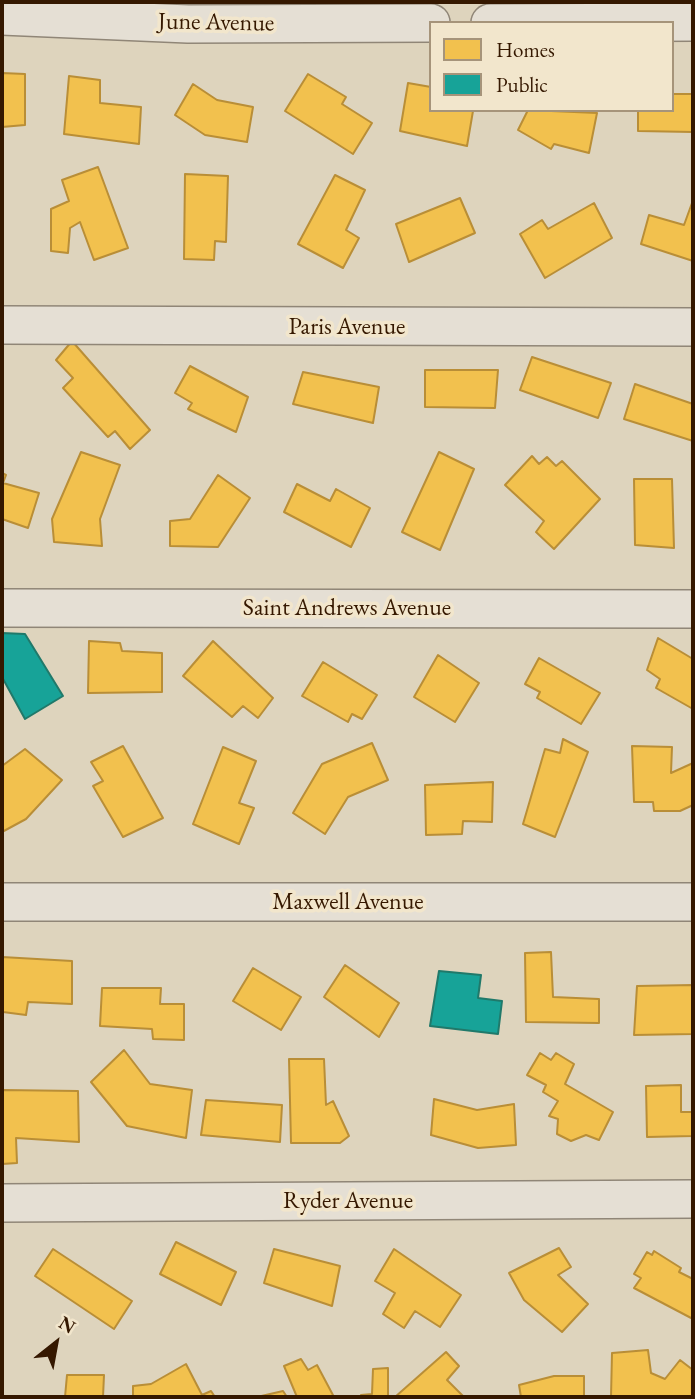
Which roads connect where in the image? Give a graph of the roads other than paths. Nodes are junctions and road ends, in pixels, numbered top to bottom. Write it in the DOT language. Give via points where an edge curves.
graph roads {
  1 [pos="310,13"];
  2 [pos="2,16"];
  3 [pos="674,22"];
  4 [pos="693,22"];
  5 [pos="429,23"];
  6 [pos="2,326"];
  7 [pos="693,327"];
  8 [pos="2,608"];
  9 [pos="693,609"];
  10 [pos="2,902"];
  11 [pos="693,902"];
  12 [pos="693,1199"];
  13 [pos="2,1203"];
  1 -- 2 [label="street, June Avenue" via="188,24"];
  1 -- 5 [label="street, June Avenue"];
  3 -- 4 [label="street"];
  6 -- 7 [label="street, Paris Avenue"];
  8 -- 9 [label="street, Saint Andrews Avenue"];
  10 -- 11 [label="street, Maxwell Avenue"];
  12 -- 13 [label="street, Ryder Avenue"];
}
